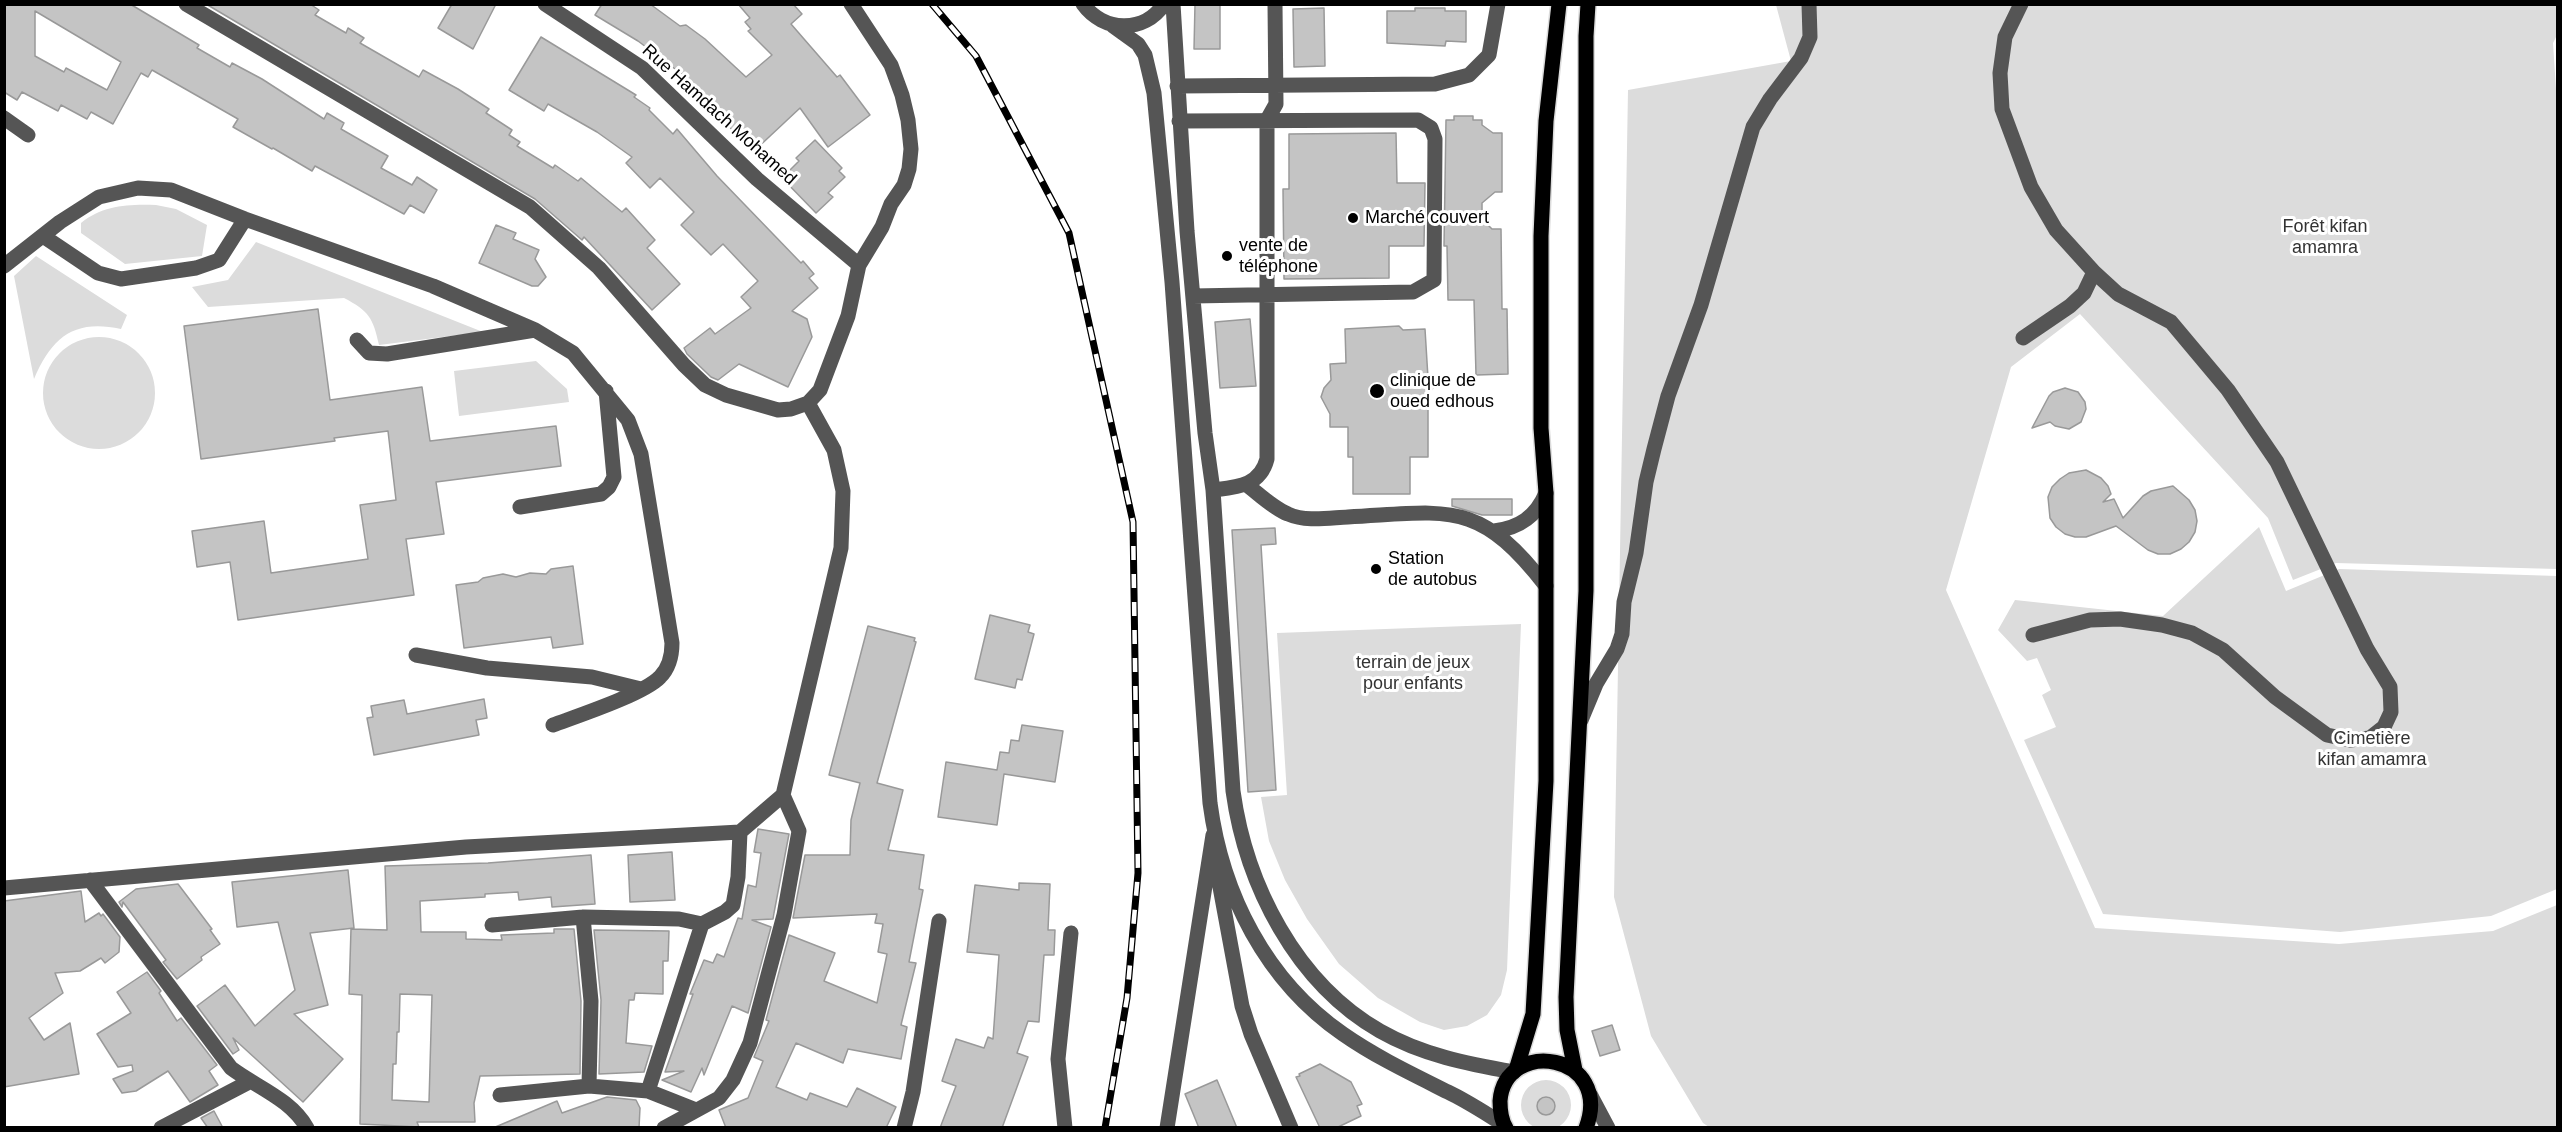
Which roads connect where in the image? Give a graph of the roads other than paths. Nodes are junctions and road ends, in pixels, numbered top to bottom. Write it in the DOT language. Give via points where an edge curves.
graph roads {
  1 [pos="186,4"];
  2 [pos="545,4"];
  3 [pos="852,4"];
  4 [pos="1083,4"];
  5 [pos="1164,4"];
  6 [pos="1173,4"];
  7 [pos="1275,4"];
  8 [pos="1498,4"];
  9 [pos="1559,4"];
  10 [pos="1588,4"];
  11 [pos="1809,4"];
  12 [pos="2021,4"];
  13 [pos="1113,26"];
  14 [pos="1177,86"];
  15 [pos="1277,87"];
  16 [pos="4,118"];
  17 [pos="1267,120"];
  18 [pos="1179,121"];
  19 [pos="28,135"];
  20 [pos="245,219"];
  21 [pos="43,236"];
  22 [pos="859,264"];
  23 [pos="4,266"];
  24 [pos="2094,272"];
  25 [pos="1266,294"];
  26 [pos="1193,296"];
  27 [pos="535,330"];
  28 [pos="2024,338"];
  29 [pos="357,340"];
  30 [pos="606,391"];
  31 [pos="808,403"];
  32 [pos="1247,485"];
  33 [pos="1213,490"];
  34 [pos="1546,493"];
  35 [pos="520,507"];
  36 [pos="1494,531"];
  37 [pos="1546,586"];
  38 [pos="2033,635"];
  39 [pos="416,655"];
  40 [pos="641,689"];
  41 [pos="553,725"];
  42 [pos="1579,726"];
  43 [pos="783,795"];
  44 [pos="1214,830"];
  45 [pos="740,832"];
  46 [pos="90,880"];
  47 [pos="4,888"];
  48 [pos="584,917"];
  49 [pos="939,921"];
  50 [pos="1246,922"];
  51 [pos="702,924"];
  52 [pos="492,925"];
  53 [pos="1071,933"];
  54 [pos="1237,978"];
  55 [pos="1575,1070"];
  56 [pos="1515,1071"];
  57 [pos="249,1082"];
  58 [pos="589,1086"];
  59 [pos="648,1091"];
  60 [pos="500,1095"];
  61 [pos="1591,1096"];
  62 [pos="696,1110"];
  63 [pos="1504,1126"];
  64 [pos="161,1128"];
  65 [pos="307,1128"];
  66 [pos="664,1128"];
  67 [pos="904,1128"];
  68 [pos="1065,1128"];
  69 [pos="1167,1128"];
  70 [pos="1291,1128"];
  71 [pos="1586,1128"];
  72 [pos="1608,1128"];
  1 -- 31 [label="street" via="530,207 599,268 705,385 778,410"];
  2 -- 22 [label="street, Rue Hamdach Mohamed" via="642,68 757,179"];
  3 -- 22 [label="street" via="891,65 908,120 911,149 904,185"];
  4 -- 13 [label="street" via="1095,18"];
  5 -- 13 [label="street" via="1144,22"];
  6 -- 14 [label="street"];
  7 -- 15 [label="street"];
  8 -- 15 [label="street" via="1489,55 1469,75 1435,84"];
  9 -- 34 [label="main road" via="1546,121 1542,236 1541,428"];
  10 -- 42 [label="main road" via="1586,591"];
  11 -- 42 [label="street" via="1810,37 1801,58 1753,127 1654,449 1624,602 1622,634"];
  12 -- 24 [label="street" via="2005,37 2000,73 2002,109 2031,187 2056,230"];
  13 -- 44 [label="street" via="1138,44 1145,55 1154,93"];
  14 -- 15 [label="street"];
  14 -- 18 [label="street"];
  15 -- 17 [label="street" via="1276,104"];
  16 -- 19 [label="street"];
  17 -- 18 [label="street"];
  17 -- 25 [label="street"];
  17 -- 25 [label="street" via="1418,120 1431,128 1435,139 1434,280 1413,292"];
  18 -- 26 [label="street"];
  20 -- 21 [label="street" via="171,190 138,188 85,204"];
  20 -- 21 [label="street" via="219,260 196,268 121,279 98,273"];
  20 -- 27 [label="street" via="433,286"];
  21 -- 23 [label="street"];
  22 -- 31 [label="street" via="848,316 825,381"];
  24 -- 28 [label="street" via="2077,300"];
  24 -- 38 [label="street" via="2118,294 2170,322 2228,390 2277,462 2357,628 2390,687 2391,712 2384,727 2370,738 2350,740 2327,735 2275,697 2223,650 2192,633 2162,625 2120,619 2090,620"];
  25 -- 26 [label="street"];
  25 -- 32 [label="street" via="1267,459 1258,477"];
  26 -- 33 [label="street"];
  27 -- 29 [label="street" via="387,354 369,353"];
  27 -- 30 [label="street" via="573,353"];
  30 -- 35 [label="street" via="614,477 609,487 601,494"];
  30 -- 40 [label="street" via="628,420 641,454 672,643 671,657 660,678"];
  31 -- 43 [label="street" via="834,450 843,491 841,548"];
  32 -- 33 [label="street"];
  32 -- 36 [label="street" via="1277,509 1302,518 1443,513 1470,519"];
  33 -- 56 [label="street" via="1233,791 1245,849 1263,896 1299,958 1344,1006 1381,1031 1435,1055"];
  34 -- 36 [label="street" via="1527,521"];
  34 -- 37 [label="main road"];
  36 -- 37 [label="street"];
  37 -- 56 [label="main road" via="1546,781 1533,1014"];
  39 -- 40 [label="street" via="487,668 592,677"];
  40 -- 41 [label="street"];
  42 -- 55 [label="main road" via="1566,997 1567,1030"];
  43 -- 45 [label="street"];
  43 -- 62 [label="street" via="799,831 784,915 750,1043 734,1080 719,1098"];
  44 -- 50 [label="street" via="1228,881"];
  44 -- 54 [label="street" via="1217,872"];
  44 -- 69 [label="street"];
  45 -- 46 [label="street" via="466,847"];
  45 -- 51 [label="street" via="733,905"];
  46 -- 47 [label="street"];
  46 -- 57 [label="street" via="231,1068"];
  48 -- 51 [label="street" via="680,919"];
  48 -- 52 [label="street"];
  48 -- 58 [label="street" via="591,1001"];
  49 -- 67 [label="street"];
  50 -- 54 [label="street" via="1238,944"];
  50 -- 63 [label="street" via="1288,985 1342,1033"];
  51 -- 59 [label="street"];
  53 -- 68 [label="street" via="1058,1059"];
  54 -- 70 [label="street" via="1251,1034"];
  55 -- 56 [label="main road" via="1561,1062 1545,1060"];
  55 -- 61 [label="main road"];
  56 -- 63 [label="main road" via="1501,1095"];
  57 -- 64 [label="street"];
  57 -- 65 [label="street" via="272,1093 303,1119"];
  58 -- 59 [label="street"];
  58 -- 60 [label="street"];
  59 -- 62 [label="street"];
  61 -- 71 [label="main road"];
  61 -- 72 [label="street"];
  62 -- 66 [label="street"];
}
